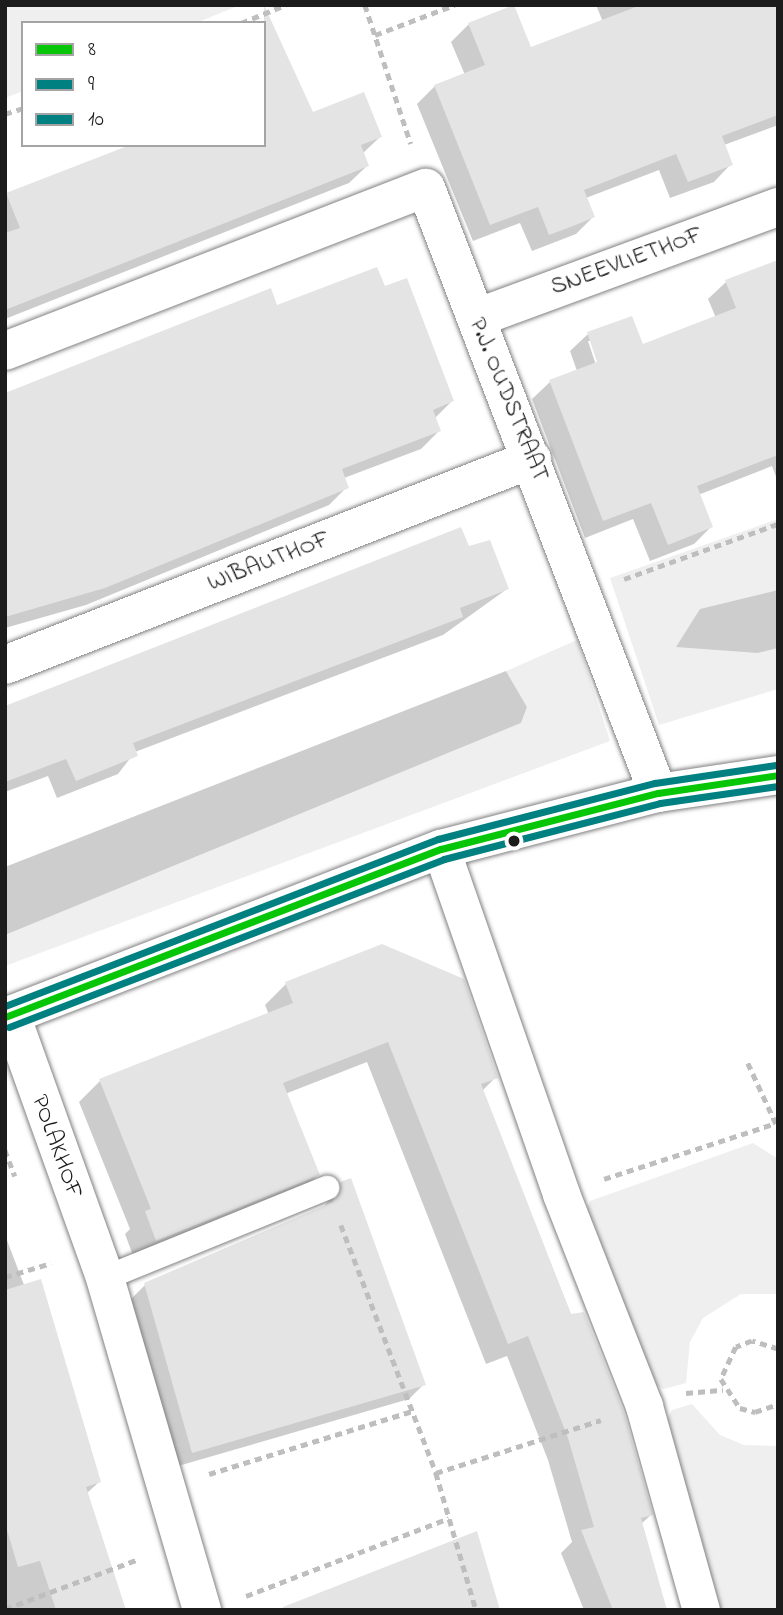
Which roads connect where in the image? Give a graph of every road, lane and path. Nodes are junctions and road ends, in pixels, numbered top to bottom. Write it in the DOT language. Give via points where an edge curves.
graph roads {
  1 [pos="285,5"];
  2 [pos="365,5"];
  3 [pos="454,5"];
  4 [pos="245,21"];
  5 [pos="375,35"];
  6 [pos="426,188"];
  7 [pos="778,207"];
  8 [pos="476,318"];
  9 [pos="5,351"];
  10 [pos="532,459"];
  11 [pos="778,524"];
  12 [pos="583,594"];
  13 [pos="5,665"];
  14 [pos="777,777"];
  15 [pos="658,793"];
  16 [pos="442,849"];
  17 [pos="8,1016"];
  18 [pos="748,1063"];
  19 [pos="775,1126"];
  20 [pos="327,1188"];
  21 [pos="561,1194"];
  22 [pos="105,1278"];
  23 [pos="778,1349"];
  24 [pos="723,1390"];
  25 [pos="778,1404"];
  26 [pos="644,1406"];
  27 [pos="412,1411"];
  28 [pos="436,1473"];
  29 [pos="163,1488"];
  30 [pos="449,1518"];
  31 [pos="181,1544"];
  32 [pos="218,1605"];
  33 [pos="5,1609"];
  34 [pos="476,1610"];
  35 [pos="701,1610"];
  1 -- 4 [label="path"];
  2 -- 5 [label="path"];
  3 -- 5 [label="path"];
  5 -- 6 [label="path"];
  6 -- 8 [label="street, P.J. OUDSTRAAT"];
  6 -- 9 [label="street"];
  7 -- 8 [label="street, SNEEVLIETHOF"];
  8 -- 10 [label="street, P.J. OUDSTRAAT"];
  10 -- 12 [label="street, P.J. OUDSTRAAT"];
  10 -- 13 [label="street, WIBAUTHOF"];
  11 -- 12 [label="path"];
  12 -- 15 [label="street, P.J. OUDSTRAAT"];
  14 -- 15 [label="street"];
  15 -- 16 [label="street"];
  16 -- 17 [label="street"];
  16 -- 21 [label="street"];
  17 -- 22 [label="street, POLAKHOF"];
  18 -- 19 [label="path"];
  19 -- 21 [label="path"];
  20 -- 22 [label="lane"];
  20 -- 27 [label="path"];
  21 -- 26 [label="street"];
  22 -- 29 [label="street, POLAKHOF"];
  23 -- 24 [label="path" via="752,1342 736,1347 722,1366"];
  24 -- 25 [label="path" via="740,1408 755,1412"];
  24 -- 26 [label="path"];
  26 -- 28 [label="path"];
  26 -- 35 [label="street"];
  27 -- 28 [label="path"];
  27 -- 29 [label="path"];
  28 -- 30 [label="path"];
  29 -- 31 [label="street, POLAKHOF"];
  30 -- 32 [label="path"];
  30 -- 34 [label="path"];
  31 -- 32 [label="street, POLAKHOF"];
  31 -- 33 [label="path"];
}
